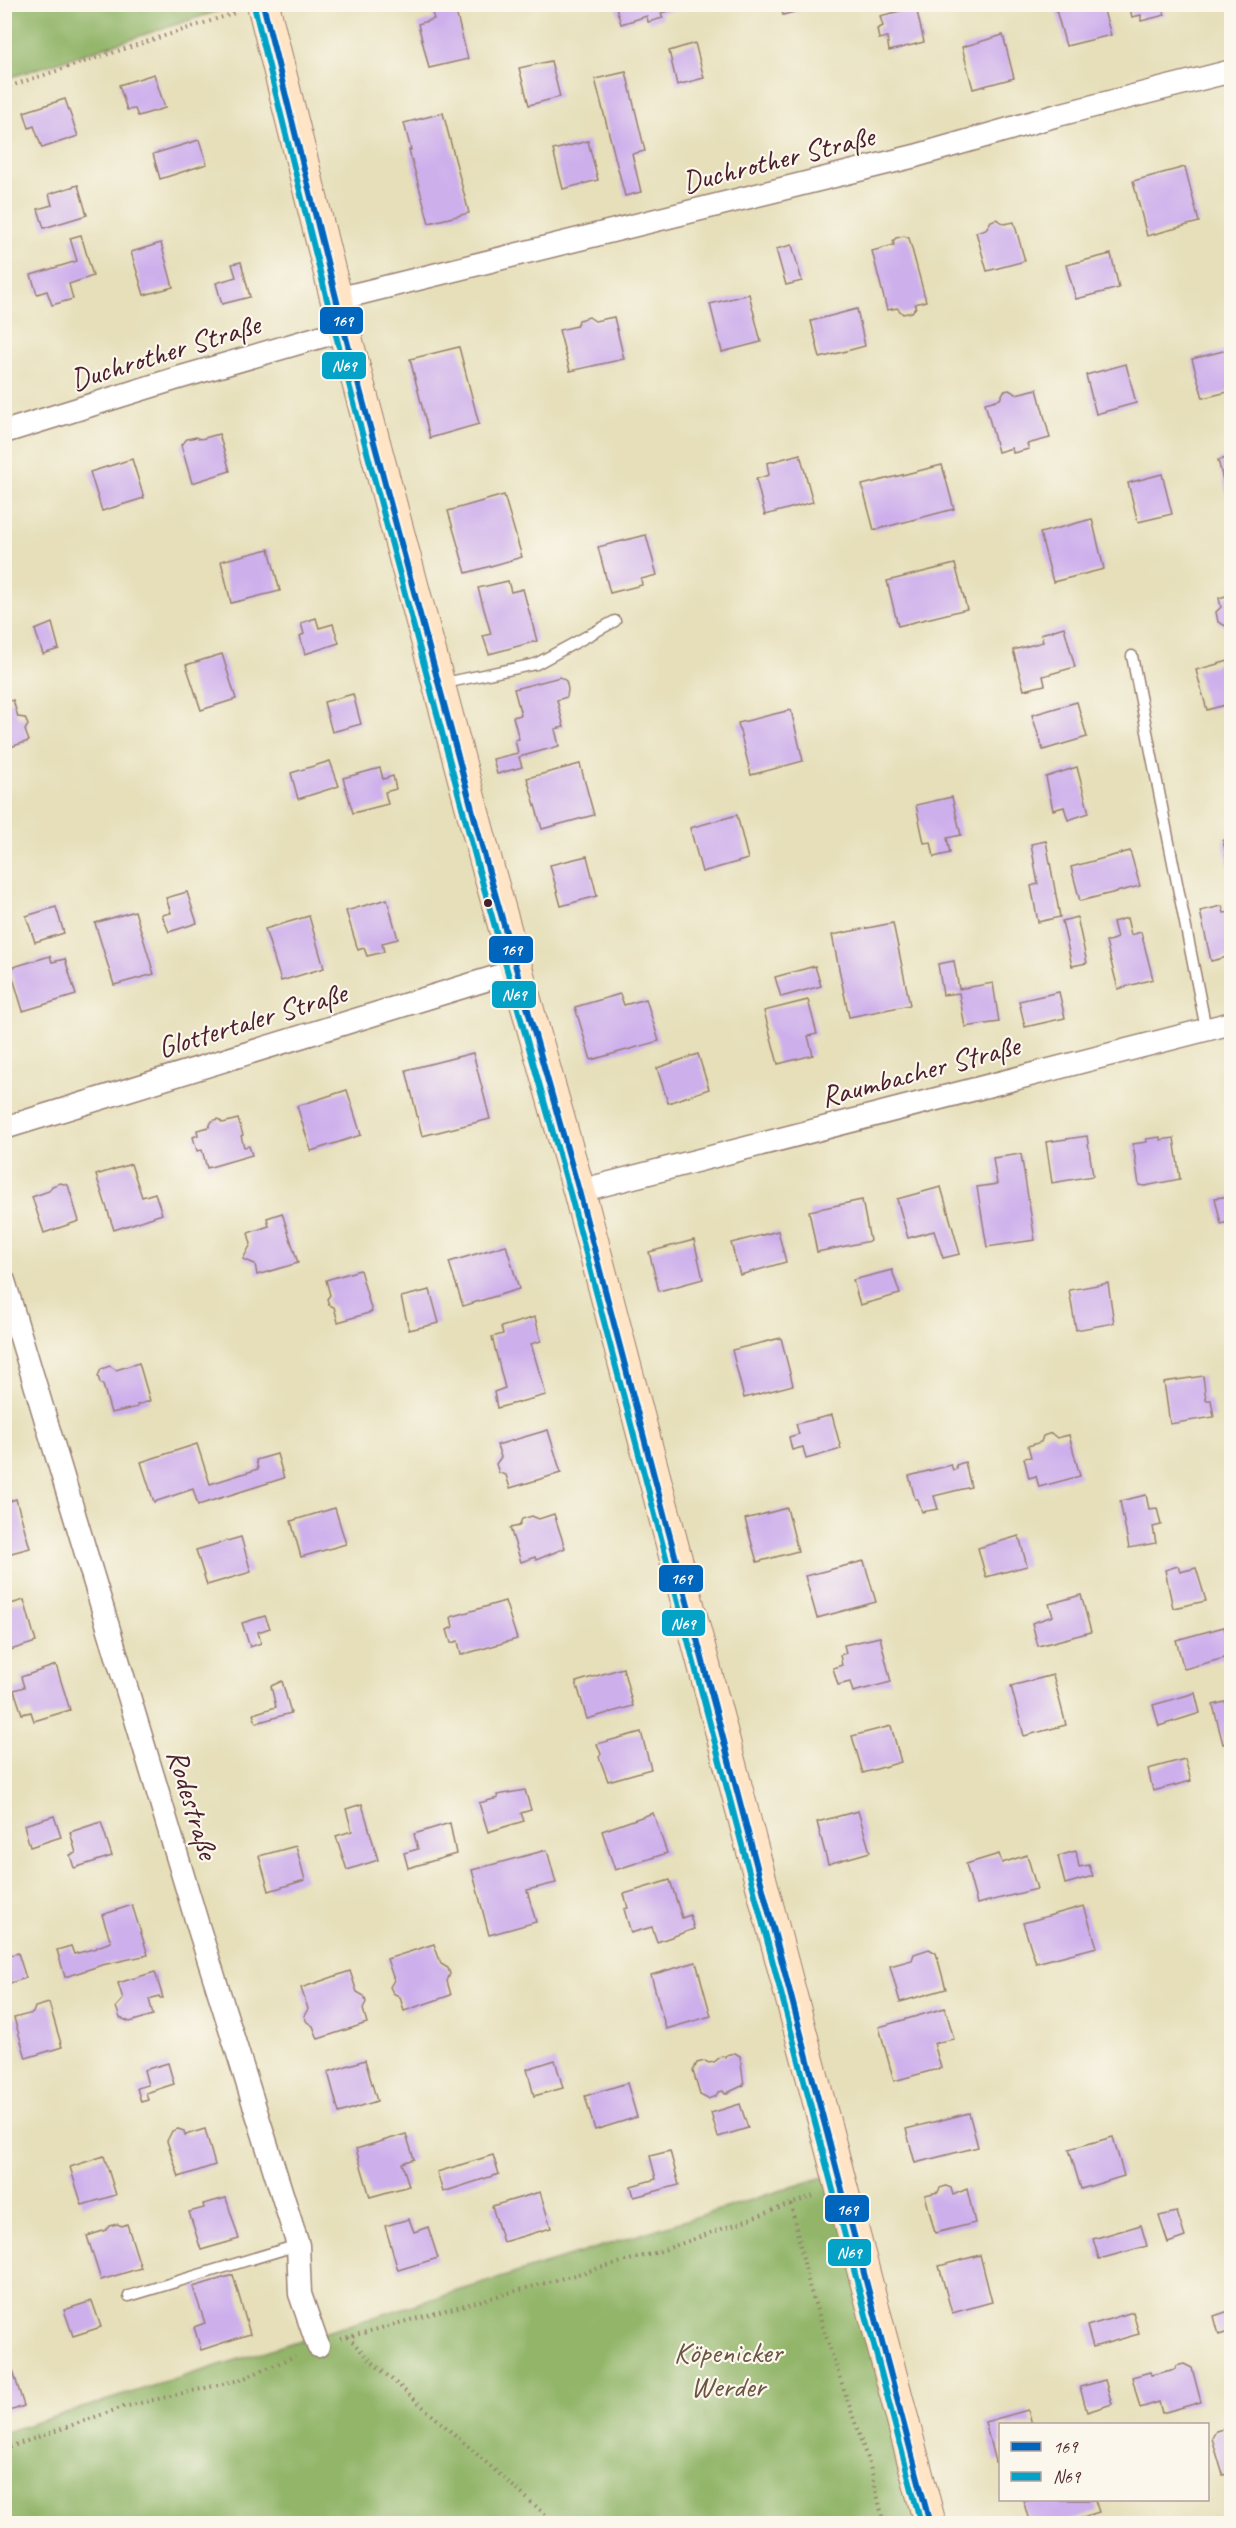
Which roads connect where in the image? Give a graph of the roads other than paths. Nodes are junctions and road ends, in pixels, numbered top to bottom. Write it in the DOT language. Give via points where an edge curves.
graph roads {
  1 [pos="252,7"];
  2 [pos="1232,71"];
  3 [pos="337,299"];
  4 [pos="344,330"];
  5 [pos="4,432"];
  6 [pos="615,621"];
  7 [pos="1132,656"];
  8 [pos="440,685"];
  9 [pos="518,970"];
  10 [pos="1232,1023"];
  11 [pos="1206,1029"];
  12 [pos="4,1128"];
  13 [pos="579,1191"];
  14 [pos="4,1281"];
  15 [pos="298,2245"];
  16 [pos="129,2296"];
  17 [pos="318,2346"];
  18 [pos="930,2523"];
  1 -- 3 [label="street"];
  2 -- 3 [label="street, Duchrother Straße" via="915,156"];
  3 -- 4 [label="street"];
  4 -- 5 [label="street, Duchrother Straße"];
  4 -- 8 [label="street"];
  6 -- 8 [label="lane" via="536,664"];
  7 -- 11 [label="lane"];
  8 -- 9 [label="street"];
  9 -- 12 [label="street, Glottertaler Straße"];
  9 -- 13 [label="street"];
  10 -- 11 [label="street, Raumbacher Straße"];
  11 -- 13 [label="street, Raumbacher Straße"];
  13 -- 18 [label="street"];
  14 -- 15 [label="street, Rodestraße"];
  15 -- 16 [label="lane"];
  15 -- 17 [label="street, Rodestraße" via="300,2294"];
}
